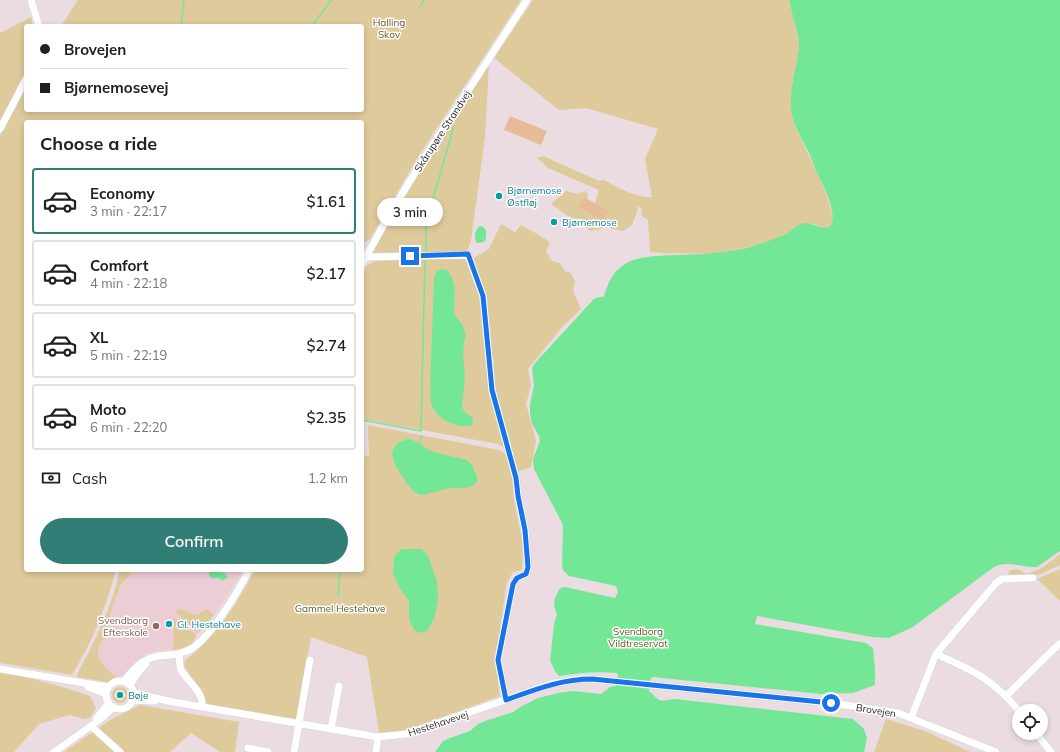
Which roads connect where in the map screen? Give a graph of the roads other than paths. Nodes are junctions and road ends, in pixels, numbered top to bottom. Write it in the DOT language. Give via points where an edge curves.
graph roads {
  1 [pos="31,0"];
  2 [pos="527,0"];
  3 [pos="39,24"];
  4 [pos="24,83"];
  5 [pos="0,129"];
  6 [pos="366,257"];
  7 [pos="364,260"];
  8 [pos="248,572"];
  9 [pos="1033,578"];
  10 [pos="1059,644"];
  11 [pos="179,654"];
  12 [pos="936,654"];
  13 [pos="310,660"];
  14 [pos="0,669"];
  15 [pos="127,683"];
  16 [pos="653,684"];
  17 [pos="339,686"];
  18 [pos="107,691"];
  19 [pos="1006,696"];
  20 [pos="133,697"];
  21 [pos="506,700"];
  22 [pos="1013,704"];
  23 [pos="111,705"];
  24 [pos="202,707"];
  25 [pos="911,718"];
  26 [pos="298,724"];
  27 [pos="91,726"];
  28 [pos="331,730"];
  29 [pos="378,737"];
  30 [pos="1042,740"];
  31 [pos="248,748"];
  32 [pos="54,752"];
  33 [pos="120,752"];
  34 [pos="268,752"];
  35 [pos="294,752"];
  36 [pos="376,752"];
  37 [pos="996,752"];
  38 [pos="1052,752"];
  1 -- 3 [label="street"];
  2 -- 6 [label="street, Skårupøre Strandvej" via="421,163"];
  4 -- 5 [label="street"];
  6 -- 7 [label="street, Skårupøre Strandvej"];
  6 -- 21 [label="street" via="468,254 483,296 492,390 516,478 528,567 526,574 517,578 513,584 498,660"];
  8 -- 11 [label="street" via="231,601 203,639"];
  9 -- 12 [label="street" via="1002,579 996,582"];
  10 -- 19 [label="street"];
  11 -- 15 [label="street" via="158,656 141,668"];
  11 -- 24 [label="street" via="182,670 203,700"];
  12 -- 19 [label="street" via="972,670"];
  12 -- 25 [label="street"];
  13 -- 26 [label="street"];
  14 -- 18 [label="street" via="71,681"];
  15 -- 18 [label="street" via="115,682"];
  15 -- 20 [label="street"];
  16 -- 21 [label="street, Hestehavevej" via="592,679 565,681"];
  16 -- 25 [label="street, Brovejen" via="831,703 898,713"];
  17 -- 28 [label="street"];
  18 -- 23 [label="street"];
  19 -- 22 [label="street"];
  20 -- 23 [label="street" via="126,707 118,709"];
  20 -- 24 [label="street, Hestehavevej"];
  21 -- 29 [label="street, Hestehavevej" via="406,734"];
  23 -- 27 [label="street"];
  24 -- 26 [label="street, Hestehavevej"];
  25 -- 37 [label="street, Brovejen"];
  26 -- 28 [label="street, Hestehavevej"];
  26 -- 35 [label="street"];
  27 -- 32 [label="street"];
  27 -- 33 [label="street"];
  28 -- 29 [label="street, Hestehavevej"];
  29 -- 36 [label="street"];
  30 -- 38 [label="street"];
  31 -- 34 [label="street"];
}
